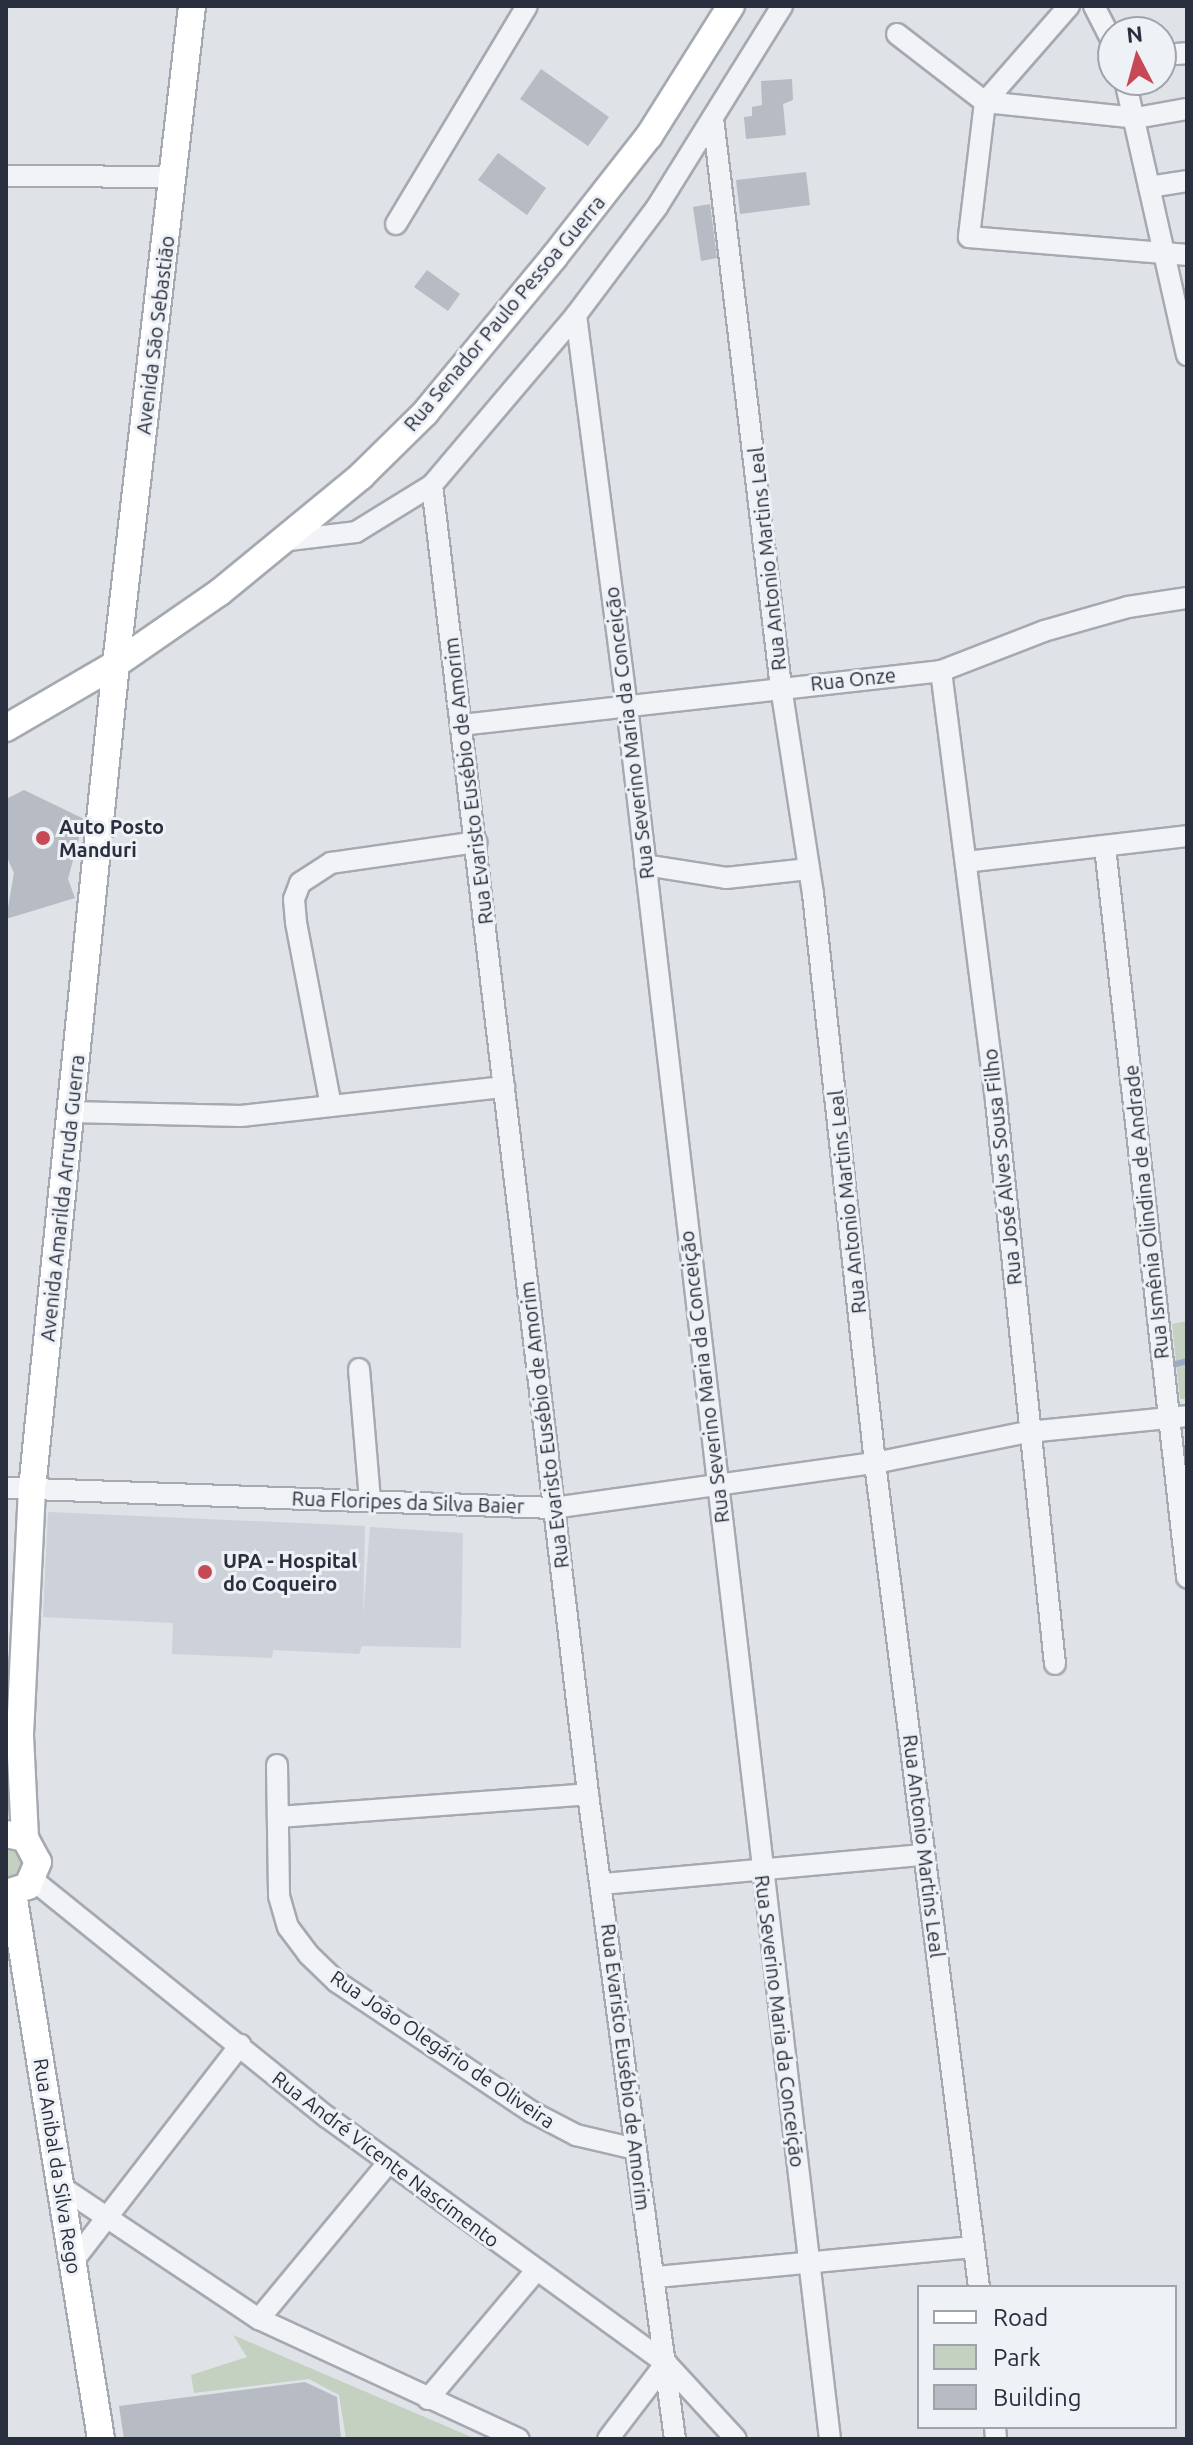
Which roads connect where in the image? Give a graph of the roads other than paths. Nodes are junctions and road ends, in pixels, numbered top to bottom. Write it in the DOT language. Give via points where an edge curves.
graph roads {
  1 [pos="192,6"];
  2 [pos="527,6"];
  3 [pos="731,6"];
  4 [pos="782,6"];
  5 [pos="1069,6"];
  6 [pos="897,34"];
  7 [pos="1130,96"];
  8 [pos="985,102"];
  9 [pos="1187,109"];
  10 [pos="713,118"];
  11 [pos="1136,118"];
  12 [pos="6,176"];
  13 [pos="174,177"];
  14 [pos="1187,181"];
  15 [pos="1149,187"];
  16 [pos="396,224"];
  17 [pos="1187,255"];
  18 [pos="1166,256"];
  19 [pos="576,315"];
  20 [pos="1187,355"];
  21 [pos="432,485"];
  22 [pos="289,540"];
  23 [pos="1187,598"];
  24 [pos="116,664"];
  25 [pos="941,671"];
  26 [pos="781,687"];
  27 [pos="627,706"];
  28 [pos="461,725"];
  29 [pos="6,728"];
  30 [pos="1187,836"];
  31 [pos="476,842"];
  32 [pos="1105,847"];
  33 [pos="966,862"];
  34 [pos="645,865"];
  35 [pos="809,869"];
  36 [pos="504,1087"];
  37 [pos="331,1106"];
  38 [pos="70,1112"];
  39 [pos="359,1369"];
  40 [pos="1178,1416"];
  41 [pos="1028,1432"];
  42 [pos="875,1463"];
  43 [pos="716,1485"];
  44 [pos="19,1488"];
  45 [pos="370,1500"];
  46 [pos="553,1508"];
  47 [pos="1187,1577"];
  48 [pos="1055,1664"];
  49 [pos="20,1734"];
  50 [pos="6,1763"];
  51 [pos="277,1765"];
  52 [pos="588,1794"];
  53 [pos="278,1817"];
  54 [pos="15,1836"];
  55 [pos="924,1855"];
  56 [pos="761,1869"];
  57 [pos="603,1884"];
  58 [pos="17,1889"];
  59 [pos="240,2045"];
  60 [pos="635,2149"];
  61 [pos="389,2162"];
  62 [pos="63,2188"];
  63 [pos="105,2214"];
  64 [pos="974,2247"];
  65 [pos="74,2260"];
  66 [pos="812,2262"];
  67 [pos="535,2272"];
  68 [pos="656,2277"];
  69 [pos="979,2285"];
  70 [pos="259,2319"];
  71 [pos="666,2363"];
  72 [pos="428,2399"];
  73 [pos="101,2439"];
  74 [pos="519,2439"];
  75 [pos="608,2439"];
  76 [pos="675,2439"];
  77 [pos="736,2439"];
  78 [pos="830,2439"];
  1 -- 13 [label="main road, Avenida São Sebastião"];
  2 -- 16 [label="street"];
  3 -- 22 [label="main road, Rua Senador Paulo Pessoa Guerra" via="649,136 425,413"];
  4 -- 10 [label="street"];
  5 -- 8 [label="street"];
  6 -- 8 [label="street"];
  7 -- 11 [label="street"];
  8 -- 11 [label="street"];
  8 -- 18 [label="street" via="969,237"];
  9 -- 11 [label="street"];
  10 -- 19 [label="street" via="657,207"];
  10 -- 26 [label="street, Rua Antonio Martins Leal"];
  11 -- 15 [label="street"];
  12 -- 13 [label="street"];
  13 -- 24 [label="main road, Avenida São Sebastião"];
  14 -- 15 [label="street"];
  15 -- 18 [label="street"];
  17 -- 18 [label="street"];
  18 -- 20 [label="street"];
  19 -- 21 [label="street"];
  19 -- 27 [label="street, Rua Severino Maria da Conceição"];
  21 -- 22 [label="street" via="356,532"];
  21 -- 28 [label="street, Rua Evaristo Eusébio de Amorim"];
  22 -- 24 [label="main road, Rua Senador Paulo Pessoa Guerra"];
  23 -- 25 [label="street, Rua Onze" via="1128,607 1044,631"];
  24 -- 29 [label="main road, Rua Senador Paulo Pessoa Guerra"];
  24 -- 38 [label="main road, Avenida Amarilda Arruda Guerra"];
  25 -- 26 [label="street, Rua Onze"];
  25 -- 33 [label="street, Rua José Alves Sousa Filho"];
  26 -- 27 [label="street, Rua Onze"];
  26 -- 35 [label="street, Rua Antonio Martins Leal"];
  27 -- 28 [label="street, Rua Onze"];
  27 -- 34 [label="street, Rua Severino Maria da Conceição"];
  28 -- 31 [label="street, Rua Evaristo Eusébio de Amorim"];
  30 -- 32 [label="street"];
  31 -- 36 [label="street, Rua Evaristo Eusébio de Amorim"];
  31 -- 37 [label="street" via="331,863 300,883 294,899 296,922"];
  32 -- 33 [label="street"];
  32 -- 40 [label="street, Rua Ismênia Olindina de Andrade"];
  33 -- 41 [label="street, Rua José Alves Sousa Filho"];
  34 -- 35 [label="street" via="726,878"];
  34 -- 43 [label="street, Rua Severino Maria da Conceição"];
  35 -- 42 [label="street, Rua Antonio Martins Leal"];
  36 -- 37 [label="street"];
  36 -- 46 [label="street, Rua Evaristo Eusébio de Amorim"];
  37 -- 38 [label="street" via="199,1118"];
  38 -- 44 [label="main road, Avenida Amarilda Arruda Guerra"];
  39 -- 45 [label="street"];
  40 -- 41 [label="street, Rua Floripes da Silva Baier"];
  40 -- 47 [label="street, Rua Ismênia Olindina de Andrade"];
  41 -- 42 [label="street, Rua Floripes da Silva Baier"];
  41 -- 48 [label="street, Rua José Alves Sousa Filho"];
  42 -- 43 [label="street, Rua Floripes da Silva Baier"];
  42 -- 55 [label="street, Rua Antonio Martins Leal"];
  43 -- 46 [label="street, Rua Floripes da Silva Baier"];
  43 -- 56 [label="street, Rua Severino Maria da Conceição"];
  44 -- 45 [label="street, Rua Floripes da Silva Baier"];
  44 -- 49 [label="main road, Avenida Amarilda Arruda Guerra"];
  45 -- 46 [label="street, Rua Floripes da Silva Baier"];
  46 -- 52 [label="street, Rua Evaristo Eusébio de Amorim"];
  49 -- 50 [label="main road"];
  49 -- 54 [label="main road"];
  51 -- 53 [label="street, Rua João Olegário de Oliveira"];
  52 -- 53 [label="street"];
  52 -- 57 [label="street, Rua Evaristo Eusébio de Amorim"];
  53 -- 60 [label="street, Rua João Olegário de Oliveira" via="279,1896 288,1927 337,1982 532,2112 576,2135"];
  54 -- 58 [label="main road, Rua Anibal da Silva Rego" via="38,1862"];
  55 -- 56 [label="street"];
  55 -- 64 [label="street, Rua Antonio Martins Leal"];
  56 -- 57 [label="street"];
  56 -- 66 [label="street, Rua Severino Maria da Conceição"];
  57 -- 60 [label="street, Rua Evaristo Eusébio de Amorim"];
  58 -- 59 [label="street, Rua André Vicente Nascimento"];
  58 -- 62 [label="main road, Rua Anibal da Silva Rego"];
  59 -- 61 [label="street, Rua André Vicente Nascimento"];
  59 -- 63 [label="street"];
  60 -- 68 [label="street, Rua Evaristo Eusébio de Amorim"];
  61 -- 67 [label="street, Rua André Vicente Nascimento"];
  61 -- 70 [label="street"];
  62 -- 63 [label="street"];
  62 -- 65 [label="main road, Rua Anibal da Silva Rego"];
  63 -- 65 [label="street"];
  63 -- 70 [label="street"];
  64 -- 66 [label="street"];
  64 -- 69 [label="street, Rua Antonio Martins Leal"];
  65 -- 73 [label="main road, Rua Anibal da Silva Rego"];
  66 -- 68 [label="street"];
  66 -- 78 [label="street, Rua Severino Maria da Conceição"];
  67 -- 71 [label="street, Rua André Vicente Nascimento"];
  67 -- 72 [label="street"];
  68 -- 71 [label="street, Rua Evaristo Eusébio de Amorim"];
  70 -- 72 [label="street"];
  71 -- 75 [label="street"];
  71 -- 76 [label="street, Rua Evaristo Eusébio de Amorim"];
  71 -- 77 [label="street, Rua André Vicente Nascimento"];
  72 -- 74 [label="street"];
}
